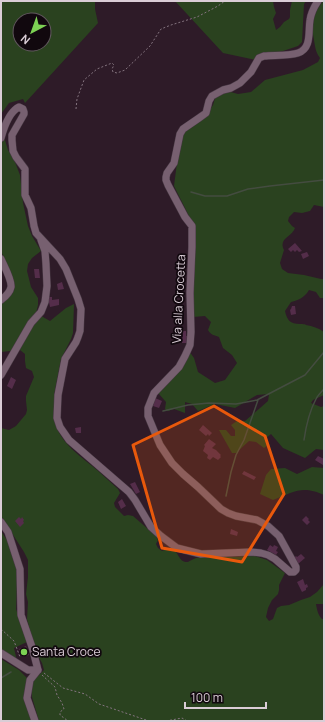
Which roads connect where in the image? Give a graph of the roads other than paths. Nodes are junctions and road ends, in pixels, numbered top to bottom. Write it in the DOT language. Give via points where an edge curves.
graph roads {
  1 [pos="314,1"];
  2 [pos="318,1"];
  3 [pos="312,10"];
  4 [pos="1,138"];
  5 [pos="40,238"];
  6 [pos="1,259"];
  7 [pos="1,300"];
  8 [pos="1,375"];
  9 [pos="1,522"];
  10 [pos="1,654"];
  11 [pos="38,670"];
  12 [pos="35,721"];
  1 -- 3 [label="street"];
  2 -- 3 [label="street, Via alla Crocetta"];
  3 -- 5 [label="street, Via alla Crocetta" via="306,47 298,53 259,58 251,72 240,83 212,96 206,113 183,129 180,134 174,163 167,173 166,180 192,226 190,345 179,366 154,393 148,408 148,416 160,446 178,468 221,509 268,526 286,547 296,567 295,571 290,572 275,559 261,553 201,554 177,548 151,527 129,492 64,434 57,418 58,396 65,359 78,337 80,309 66,269"];
  4 -- 5 [label="street, Via alla Crocetta" via="14,110 19,107 24,114 12,135 13,151 25,169 25,195 31,208 36,233"];
  5 -- 8 [label="street" via="46,264 47,286 44,302 41,312 31,323"];
  6 -- 7 [label="street" via="11,287"];
  9 -- 11 [label="street" via="8,532 20,569 20,615"];
  10 -- 11 [label="street" via="28,670"];
  11 -- 12 [label="street" via="30,680 27,698"];
}
